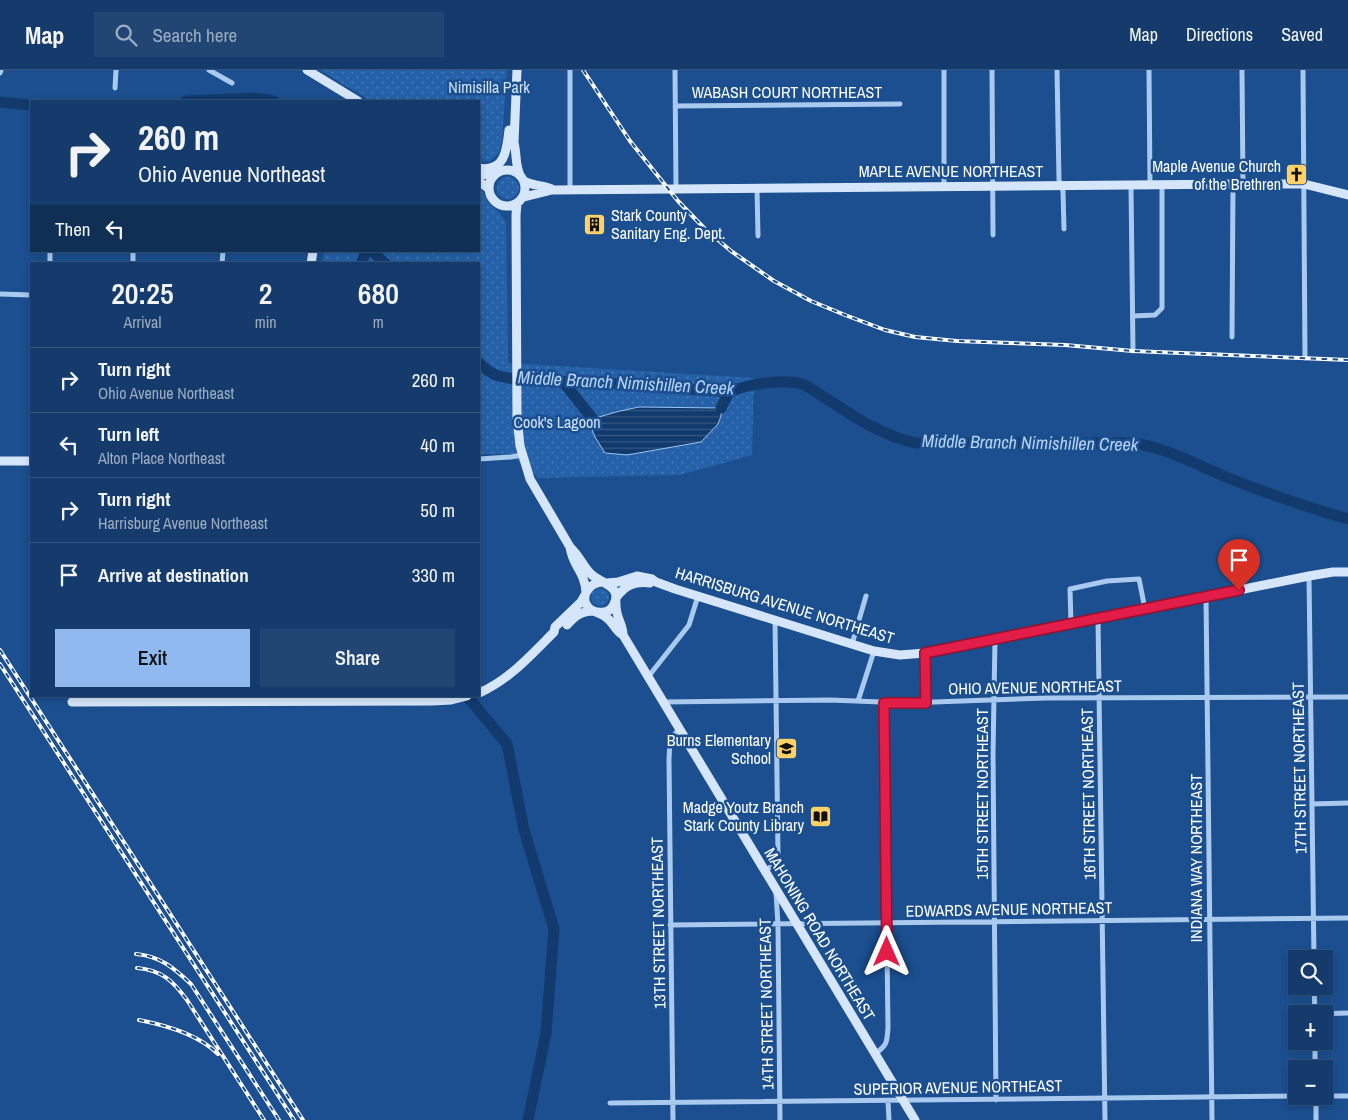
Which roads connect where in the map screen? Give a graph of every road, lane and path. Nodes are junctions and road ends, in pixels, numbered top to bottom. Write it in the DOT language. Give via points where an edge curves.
graph roads {
  1 [pos="116,70"];
  2 [pos="209,70"];
  3 [pos="307,70"];
  4 [pos="517,70"];
  5 [pos="570,70"];
  6 [pos="675,70"];
  7 [pos="944,70"];
  8 [pos="992,70"];
  9 [pos="1057,70"];
  10 [pos="1149,70"];
  11 [pos="1242,70"];
  12 [pos="1303,70"];
  13 [pos="232,83"];
  14 [pos="116,88"];
  15 [pos="517,91"];
  16 [pos="344,98"];
  17 [pos="900,104"];
  18 [pos="675,106"];
  19 [pos="514,143"];
  20 [pos="480,168"];
  21 [pos="480,174"];
  22 [pos="497,174"];
  23 [pos="522,178"];
  24 [pos="480,182"];
  25 [pos="1233,184"];
  26 [pos="1243,184"];
  27 [pos="1304,184"];
  28 [pos="1150,185"];
  29 [pos="1162,185"];
  30 [pos="993,186"];
  31 [pos="1061,186"];
  32 [pos="1131,186"];
  33 [pos="944,187"];
  34 [pos="676,188"];
  35 [pos="757,188"];
  36 [pos="489,189"];
  37 [pos="552,190"];
  38 [pos="570,190"];
  39 [pos="1348,195"];
  40 [pos="520,200"];
  41 [pos="503,206"];
  42 [pos="1064,230"];
  43 [pos="516,233"];
  44 [pos="993,235"];
  45 [pos="758,236"];
  46 [pos="0,294"];
  47 [pos="30,295"];
  48 [pos="1133,316"];
  49 [pos="1232,336"];
  50 [pos="1133,351"];
  51 [pos="1305,358"];
  52 [pos="521,455"];
  53 [pos="480,459"];
  54 [pos="0,461"];
  55 [pos="30,461"];
  56 [pos="570,547"];
  57 [pos="1348,572"];
  58 [pos="1309,576"];
  59 [pos="605,582"];
  60 [pos="656,582"];
  61 [pos="586,594"];
  62 [pos="698,596"];
  63 [pos="866,596"];
  64 [pos="1206,597"];
  65 [pos="616,599"];
  66 [pos="1145,609"];
  67 [pos="596,612"];
  68 [pos="1098,618"];
  69 [pos="775,620"];
  70 [pos="1071,624"];
  71 [pos="554,632"];
  72 [pos="623,635"];
  73 [pos="995,639"];
  74 [pos="852,644"];
  75 [pos="874,651"];
  76 [pos="925,653"];
  77 [pos="648,677"];
  78 [pos="480,692"];
  79 [pos="463,697"];
  80 [pos="1207,697"];
  81 [pos="1348,697"];
  82 [pos="1100,698"];
  83 [pos="1310,698"];
  84 [pos="134,699"];
  85 [pos="212,699"];
  86 [pos="289,699"];
  87 [pos="775,700"];
  88 [pos="994,700"];
  89 [pos="858,701"];
  90 [pos="72,702"];
  91 [pos="664,702"];
  92 [pos="884,703"];
  93 [pos="926,703"];
  94 [pos="680,729"];
  95 [pos="1348,803"];
  96 [pos="1312,804"];
  97 [pos="765,871"];
  98 [pos="775,887"];
  99 [pos="1348,918"];
  100 [pos="1314,919"];
  101 [pos="1102,920"];
  102 [pos="1209,920"];
  103 [pos="994,922"];
  104 [pos="887,923"];
  105 [pos="778,924"];
  106 [pos="797,924"];
  107 [pos="670,925"];
  108 [pos="1314,950"];
  109 [pos="1333,1013"];
  110 [pos="1348,1013"];
  111 [pos="875,1054"];
  112 [pos="1288,1096"];
  113 [pos="1333,1096"];
  114 [pos="1348,1096"];
  115 [pos="1211,1097"];
  116 [pos="1105,1098"];
  117 [pos="996,1100"];
  118 [pos="888,1101"];
  119 [pos="904,1101"];
  120 [pos="780,1102"];
  121 [pos="610,1103"];
  122 [pos="673,1103"];
  123 [pos="1316,1105"];
  124 [pos="673,1120"];
  125 [pos="780,1120"];
  126 [pos="889,1120"];
  127 [pos="915,1120"];
  128 [pos="1105,1120"];
  129 [pos="1212,1120"];
  130 [pos="1316,1120"];
  1 -- 14 [label="street"];
  2 -- 13 [label="street"];
  3 -- 16 [label="street"];
  4 -- 15 [label="street"];
  5 -- 38 [label="street"];
  6 -- 18 [label="street"];
  7 -- 33 [label="street"];
  8 -- 30 [label="street"];
  9 -- 31 [label="street"];
  10 -- 28 [label="street"];
  11 -- 26 [label="street"];
  12 -- 27 [label="street"];
  15 -- 19 [label="street"];
  15 -- 20 [label="street" via="511,104 504,157 493,167"];
  17 -- 18 [label="street, WABASH COURT NORTHEAST"];
  18 -- 34 [label="street"];
  19 -- 22 [label="street" via="506,164"];
  19 -- 23 [label="street"];
  21 -- 22 [label="street"];
  22 -- 23 [label="street" via="510,170"];
  22 -- 36 [label="street"];
  23 -- 37 [label="street, MAPLE AVENUE NORTHEAST" via="534,186"];
  23 -- 40 [label="street" via="526,188"];
  24 -- 36 [label="street"];
  25 -- 26 [label="street, MAPLE AVENUE NORTHEAST"];
  25 -- 29 [label="street, MAPLE AVENUE NORTHEAST"];
  25 -- 49 [label="street"];
  26 -- 27 [label="street, MAPLE AVENUE NORTHEAST"];
  27 -- 39 [label="street, MAPLE AVENUE NORTHEAST"];
  27 -- 51 [label="street"];
  28 -- 29 [label="street, MAPLE AVENUE NORTHEAST"];
  28 -- 32 [label="street, MAPLE AVENUE NORTHEAST"];
  29 -- 48 [label="street" via="1162,308 1155,315"];
  30 -- 31 [label="street, MAPLE AVENUE NORTHEAST"];
  30 -- 33 [label="street, MAPLE AVENUE NORTHEAST"];
  30 -- 44 [label="street"];
  31 -- 32 [label="street, MAPLE AVENUE NORTHEAST"];
  31 -- 42 [label="street"];
  32 -- 48 [label="street"];
  33 -- 35 [label="street, MAPLE AVENUE NORTHEAST"];
  34 -- 35 [label="street, MAPLE AVENUE NORTHEAST"];
  34 -- 38 [label="street, MAPLE AVENUE NORTHEAST"];
  35 -- 45 [label="street"];
  36 -- 41 [label="street" via="493,199"];
  37 -- 38 [label="street, MAPLE AVENUE NORTHEAST"];
  37 -- 40 [label="street, MAPLE AVENUE NORTHEAST"];
  40 -- 41 [label="street" via="512,206"];
  40 -- 43 [label="street"];
  41 -- 43 [label="street"];
  43 -- 52 [label="street" via="517,392"];
  46 -- 47 [label="street"];
  48 -- 50 [label="street"];
  52 -- 53 [label="street"];
  52 -- 56 [label="street" via="536,490"];
  54 -- 55 [label="street"];
  56 -- 59 [label="street" via="590,573"];
  56 -- 61 [label="street" via="584,578"];
  57 -- 58 [label="street, HARRISBURG AVENUE NORTHEAST"];
  58 -- 64 [label="street, HARRISBURG AVENUE NORTHEAST"];
  58 -- 83 [label="street, 17TH STREET NORTHEAST"];
  59 -- 60 [label="street, HARRISBURG AVENUE NORTHEAST" via="618,582 635,576"];
  59 -- 61 [label="street" via="592,584"];
  59 -- 65 [label="street" via="614,589"];
  60 -- 62 [label="street, HARRISBURG AVENUE NORTHEAST"];
  60 -- 65 [label="street, HARRISBURG AVENUE NORTHEAST" via="630,584"];
  61 -- 67 [label="street" via="587,605"];
  61 -- 71 [label="street"];
  62 -- 69 [label="street, HARRISBURG AVENUE NORTHEAST"];
  62 -- 77 [label="street" via="689,625"];
  63 -- 74 [label="street"];
  64 -- 66 [label="street, HARRISBURG AVENUE NORTHEAST"];
  64 -- 80 [label="street, INDIANA WAY NORTHEAST"];
  65 -- 67 [label="street" via="609,610"];
  65 -- 72 [label="street, MAHONING ROAD NORTHEAST" via="616,615"];
  66 -- 68 [label="street, HARRISBURG AVENUE NORTHEAST"];
  66 -- 70 [label="street" via="1139,579 1097,583 1070,589"];
  67 -- 71 [label="street" via="579,613 559,632"];
  67 -- 72 [label="street, MAHONING ROAD NORTHEAST" via="607,618"];
  68 -- 70 [label="street, HARRISBURG AVENUE NORTHEAST"];
  68 -- 82 [label="street, 16TH STREET NORTHEAST"];
  69 -- 74 [label="street, HARRISBURG AVENUE NORTHEAST"];
  69 -- 87 [label="street"];
  70 -- 73 [label="street, HARRISBURG AVENUE NORTHEAST"];
  71 -- 78 [label="street" via="508,676"];
  72 -- 77 [label="street, MAHONING ROAD NORTHEAST"];
  73 -- 76 [label="street, HARRISBURG AVENUE NORTHEAST"];
  73 -- 88 [label="street, 15TH STREET NORTHEAST"];
  74 -- 75 [label="street, HARRISBURG AVENUE NORTHEAST"];
  75 -- 76 [label="street, HARRISBURG AVENUE NORTHEAST" via="900,655"];
  75 -- 89 [label="street"];
  76 -- 93 [label="street"];
  77 -- 91 [label="street, MAHONING ROAD NORTHEAST"];
  79 -- 86 [label="street" via="451,700"];
  80 -- 82 [label="street, OHIO AVENUE NORTHEAST"];
  80 -- 83 [label="street, OHIO AVENUE NORTHEAST"];
  80 -- 102 [label="street, INDIANA WAY NORTHEAST"];
  81 -- 83 [label="street, OHIO AVENUE NORTHEAST"];
  82 -- 88 [label="street, OHIO AVENUE NORTHEAST"];
  82 -- 101 [label="street, 16TH STREET NORTHEAST"];
  83 -- 96 [label="street, 17TH STREET NORTHEAST"];
  84 -- 85 [label="street"];
  84 -- 90 [label="street"];
  85 -- 86 [label="street"];
  87 -- 89 [label="street, OHIO AVENUE NORTHEAST"];
  87 -- 91 [label="street, OHIO AVENUE NORTHEAST"];
  87 -- 97 [label="street" via="778,854 774,864"];
  88 -- 93 [label="street, OHIO AVENUE NORTHEAST"];
  88 -- 103 [label="street, 15TH STREET NORTHEAST"];
  89 -- 92 [label="street, OHIO AVENUE NORTHEAST"];
  91 -- 94 [label="street, MAHONING ROAD NORTHEAST"];
  92 -- 93 [label="street, OHIO AVENUE NORTHEAST"];
  92 -- 104 [label="street"];
  94 -- 97 [label="street, MAHONING ROAD NORTHEAST"];
  94 -- 107 [label="street, 13TH STREET NORTHEAST" via="670,738"];
  95 -- 96 [label="street"];
  96 -- 100 [label="street, 17TH STREET NORTHEAST"];
  97 -- 98 [label="street, MAHONING ROAD NORTHEAST"];
  98 -- 105 [label="street, 14TH STREET NORTHEAST"];
  98 -- 106 [label="street, MAHONING ROAD NORTHEAST"];
  99 -- 100 [label="street, EDWARDS AVENUE NORTHEAST"];
  100 -- 102 [label="street, EDWARDS AVENUE NORTHEAST"];
  100 -- 108 [label="street, 17TH STREET NORTHEAST"];
  101 -- 102 [label="street, EDWARDS AVENUE NORTHEAST"];
  101 -- 103 [label="street, EDWARDS AVENUE NORTHEAST"];
  101 -- 116 [label="street, 16TH STREET NORTHEAST"];
  102 -- 115 [label="street, INDIANA WAY NORTHEAST"];
  103 -- 104 [label="street, EDWARDS AVENUE NORTHEAST"];
  103 -- 117 [label="street, 15TH STREET NORTHEAST"];
  104 -- 106 [label="street, EDWARDS AVENUE NORTHEAST"];
  104 -- 111 [label="street" via="888,1039 885,1047"];
  105 -- 106 [label="street, EDWARDS AVENUE NORTHEAST"];
  105 -- 107 [label="street, EDWARDS AVENUE NORTHEAST"];
  105 -- 120 [label="street, 14TH STREET NORTHEAST"];
  106 -- 111 [label="street, MAHONING ROAD NORTHEAST"];
  107 -- 122 [label="street, 13TH STREET NORTHEAST"];
  109 -- 110 [label="street"];
  111 -- 119 [label="street, MAHONING ROAD NORTHEAST"];
  112 -- 115 [label="street, SUPERIOR AVENUE NORTHEAST"];
  113 -- 114 [label="street"];
  115 -- 116 [label="street, SUPERIOR AVENUE NORTHEAST"];
  115 -- 129 [label="street, INDIANA WAY NORTHEAST"];
  116 -- 117 [label="street, SUPERIOR AVENUE NORTHEAST"];
  116 -- 128 [label="street, 16TH STREET NORTHEAST"];
  117 -- 119 [label="street, SUPERIOR AVENUE NORTHEAST"];
  118 -- 119 [label="street, SUPERIOR AVENUE NORTHEAST"];
  118 -- 120 [label="street, SUPERIOR AVENUE NORTHEAST"];
  118 -- 126 [label="street"];
  119 -- 127 [label="street, MAHONING ROAD NORTHEAST"];
  120 -- 122 [label="street, SUPERIOR AVENUE NORTHEAST"];
  120 -- 125 [label="street, 14TH STREET NORTHEAST"];
  121 -- 122 [label="street, SUPERIOR AVENUE NORTHEAST"];
  122 -- 124 [label="street, 13TH STREET NORTHEAST"];
  123 -- 130 [label="street"];
}
